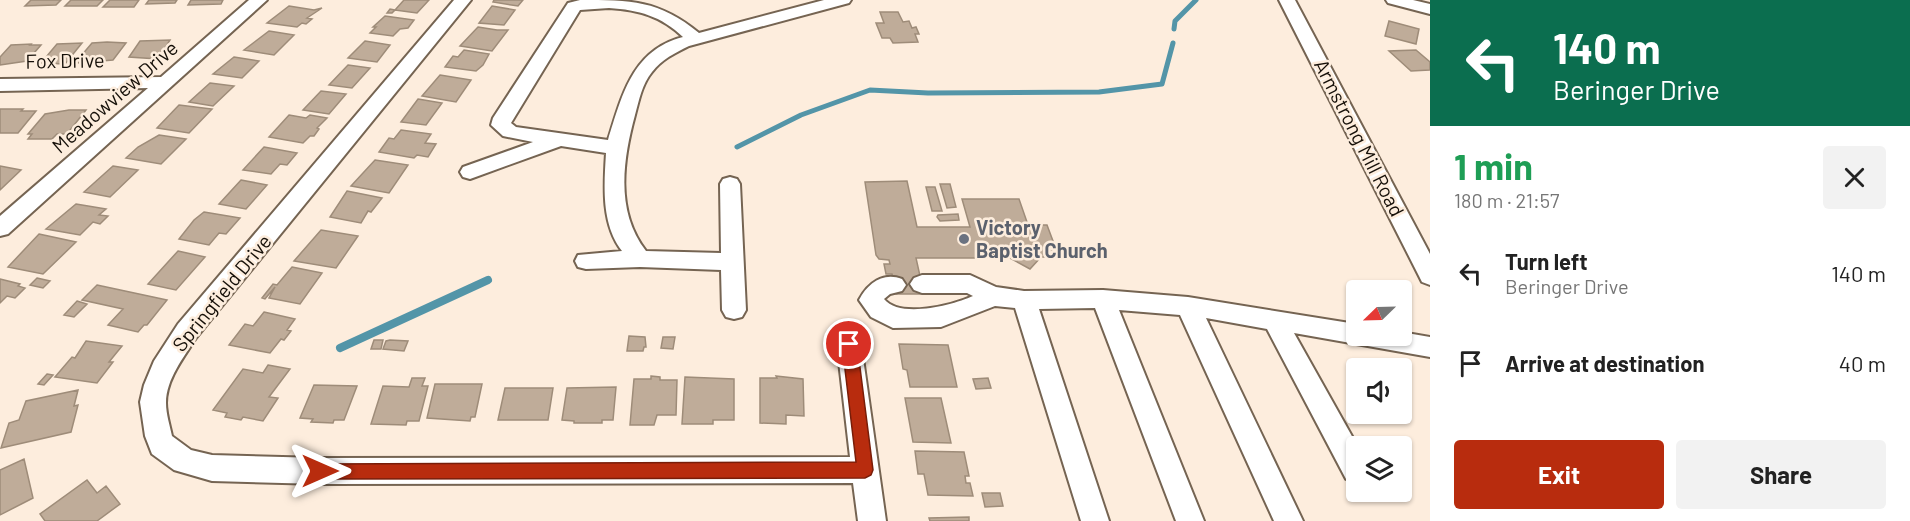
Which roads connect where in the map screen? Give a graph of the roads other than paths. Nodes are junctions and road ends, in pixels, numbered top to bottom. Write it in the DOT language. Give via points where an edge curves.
graph roads {
  1 [pos="259,0"];
  2 [pos="463,0"];
  3 [pos="843,0"];
  4 [pos="1287,0"];
  5 [pos="1394,0"];
  6 [pos="586,1"];
  7 [pos="817,3"];
  8 [pos="1430,9"];
  9 [pos="696,39"];
  10 [pos="166,82"];
  11 [pos="0,85"];
  12 [pos="560,140"];
  13 [pos="616,148"];
  14 [pos="470,172"];
  15 [pos="730,184"];
  16 [pos="0,228"];
  17 [pos="640,260"];
  18 [pos="586,261"];
  19 [pos="731,262"];
  20 [pos="1430,276"];
  21 [pos="922,284"];
  22 [pos="894,285"];
  23 [pos="992,296"];
  24 [pos="1103,299"];
  25 [pos="1024,300"];
  26 [pos="1188,306"];
  27 [pos="734,310"];
  28 [pos="1275,321"];
  29 [pos="1346,332"];
  30 [pos="849,344"];
  31 [pos="1412,344"];
  32 [pos="1430,347"];
  33 [pos="1346,452"];
  34 [pos="865,470"];
  35 [pos="872,521"];
  36 [pos="1095,521"];
  37 [pos="1190,521"];
  38 [pos="1289,521"];
  1 -- 10 [label="street, Meadowview Drive"];
  2 -- 34 [label="street, Springfield Drive" via="187,330 163,369 153,402 162,445 184,461 212,468"];
  3 -- 7 [label="street"];
  4 -- 20 [label="street, Armstrong Mill Road"];
  5 -- 8 [label="street"];
  6 -- 9 [label="street" via="636,5 670,17"];
  6 -- 12 [label="street" via="574,6 501,125 510,132"];
  7 -- 9 [label="street"];
  9 -- 13 [label="street" via="661,53 644,70 634,87"];
  10 -- 11 [label="street, Fox Drive"];
  10 -- 16 [label="street, Meadowview Drive"];
  12 -- 13 [label="street"];
  12 -- 14 [label="street"];
  13 -- 17 [label="street" via="614,194 623,237"];
  15 -- 19 [label="street"];
  17 -- 18 [label="street"];
  17 -- 19 [label="street"];
  19 -- 27 [label="street"];
  21 -- 23 [label="street" via="970,284"];
  22 -- 23 [label="street" via="875,292 871,300 893,318 941,317"];
  23 -- 25 [label="street"];
  24 -- 25 [label="street"];
  24 -- 26 [label="street"];
  24 -- 37 [label="street"];
  25 -- 36 [label="street"];
  26 -- 28 [label="street"];
  26 -- 38 [label="street"];
  28 -- 29 [label="street"];
  28 -- 33 [label="street"];
  30 -- 34 [label="street"];
  31 -- 32 [label="street"];
  34 -- 35 [label="street"];
}
